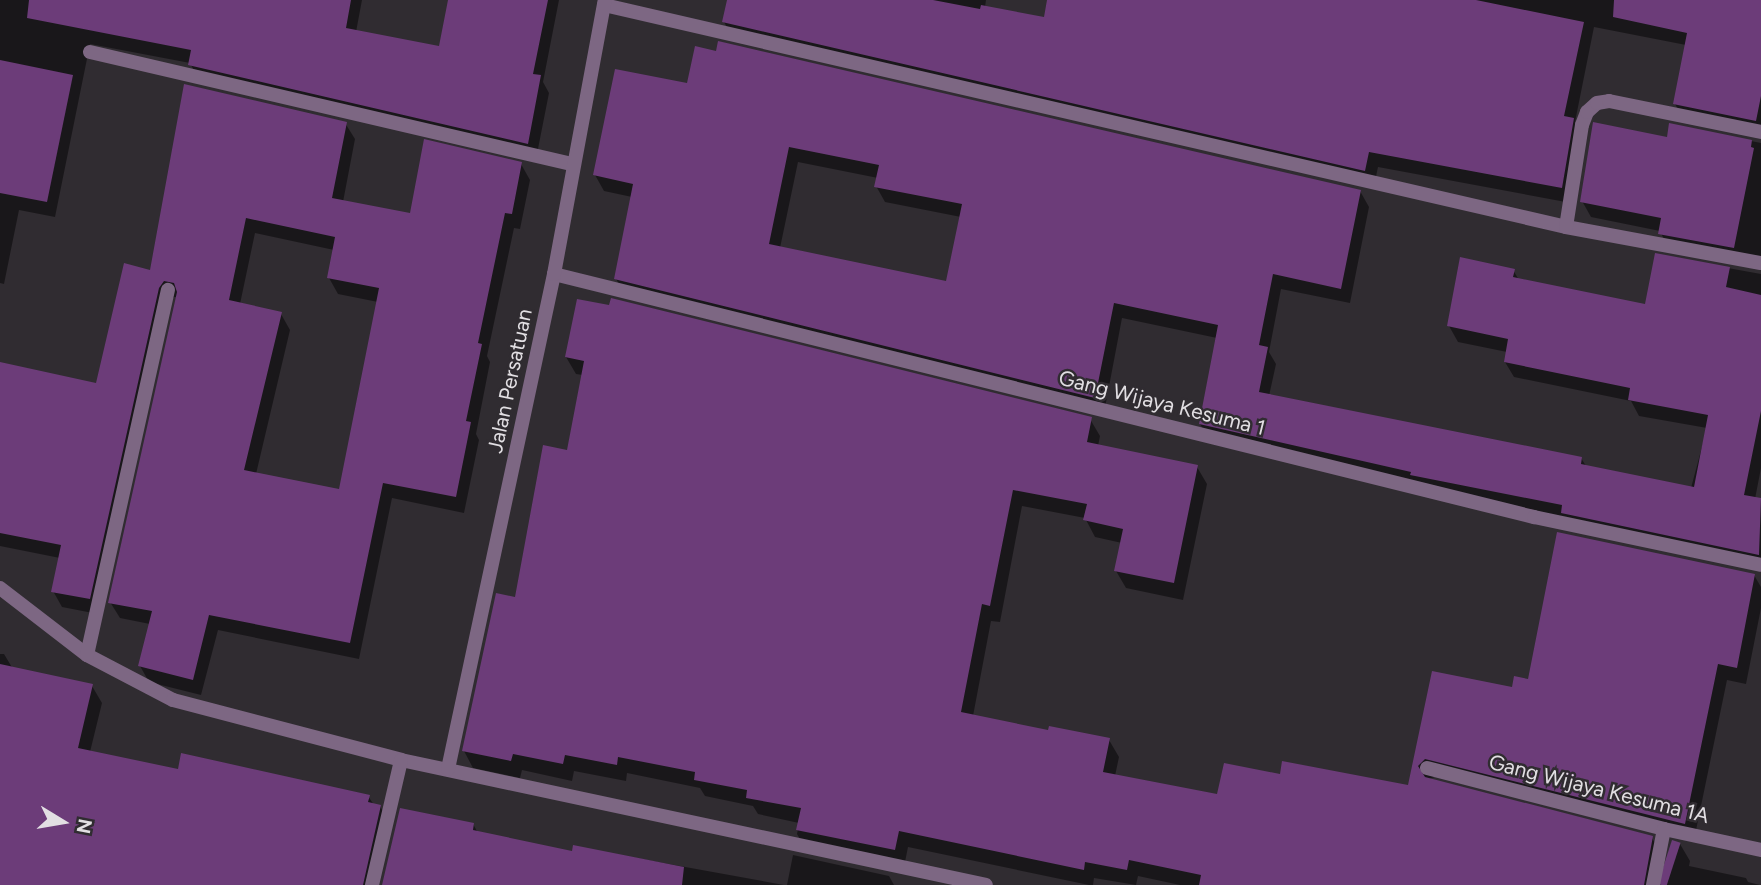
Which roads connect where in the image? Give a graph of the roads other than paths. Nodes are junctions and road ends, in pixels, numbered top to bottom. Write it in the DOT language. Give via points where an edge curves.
graph roads {
  1 [pos="605,2"];
  2 [pos="90,52"];
  3 [pos="1761,132"];
  4 [pos="572,164"];
  5 [pos="1566,227"];
  6 [pos="1761,262"];
  7 [pos="554,274"];
  8 [pos="168,290"];
  9 [pos="1761,565"];
  10 [pos="0,588"];
  11 [pos="88,655"];
  12 [pos="401,760"];
  13 [pos="1427,768"];
  14 [pos="448,769"];
  15 [pos="1664,829"];
  16 [pos="1761,850"];
  17 [pos="372,885"];
  18 [pos="986,885"];
  19 [pos="1653,885"];
  1 -- 4 [label="street, Jalan Persatuan"];
  1 -- 5 [label="street"];
  2 -- 4 [label="street"];
  3 -- 5 [label="street" via="1609,101 1597,103 1582,125"];
  4 -- 7 [label="street, Jalan Persatuan"];
  5 -- 6 [label="street"];
  7 -- 9 [label="street, Gang Wijaya Kesuma 1" via="1534,517"];
  7 -- 14 [label="street, Jalan Persatuan"];
  8 -- 11 [label="street"];
  10 -- 11 [label="street"];
  11 -- 12 [label="street" via="173,701"];
  12 -- 14 [label="street"];
  12 -- 17 [label="street"];
  13 -- 15 [label="street, Gang Wijaya Kesuma 1A"];
  14 -- 18 [label="street"];
  15 -- 16 [label="street, Gang Wijaya Kesuma 1A"];
  15 -- 19 [label="street"];
}
